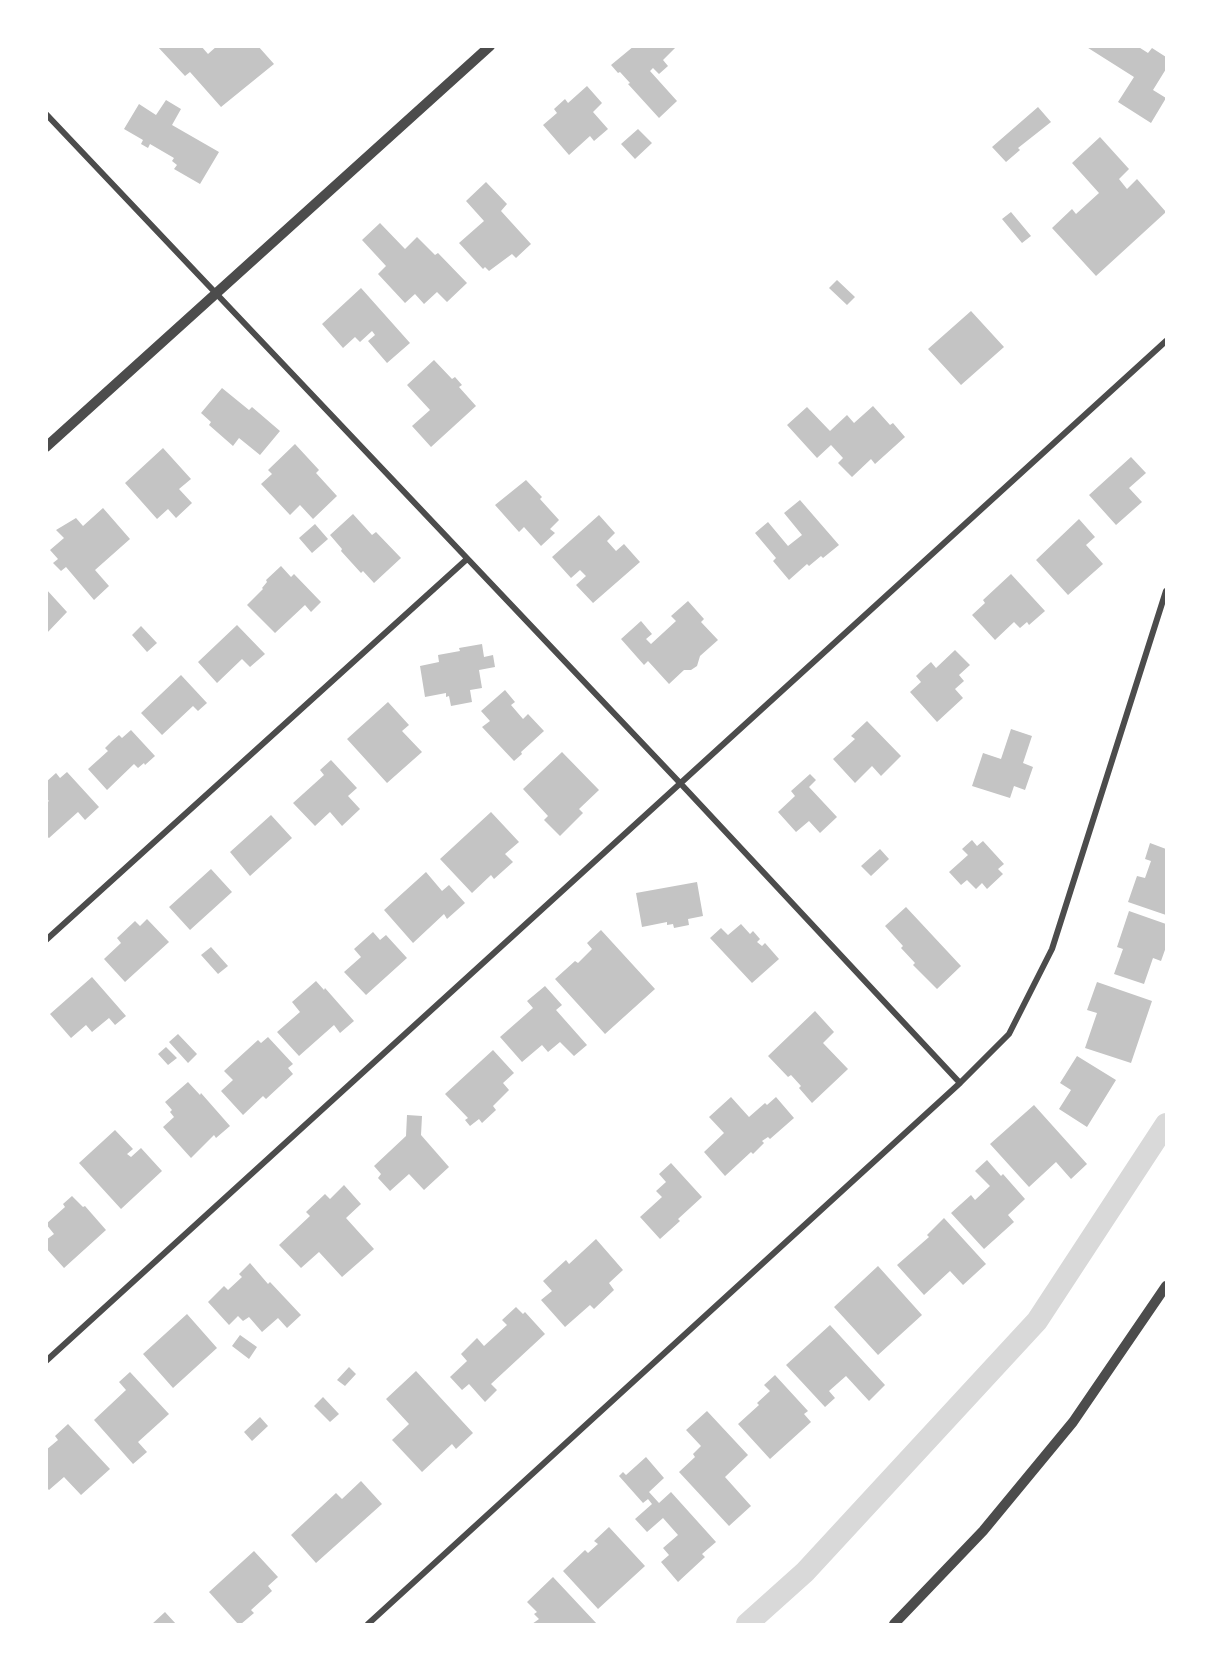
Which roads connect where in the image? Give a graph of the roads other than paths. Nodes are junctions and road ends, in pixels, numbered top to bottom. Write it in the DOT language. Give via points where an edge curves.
graph roads {
  1 [pos="490,46"];
  2 [pos="46,114"];
  3 [pos="216,293"];
  4 [pos="1167,341"];
  5 [pos="46,447"];
  6 [pos="467,559"];
  7 [pos="1167,591"];
  8 [pos="681,784"];
  9 [pos="46,940"];
  10 [pos="960,1083"];
  11 [pos="1167,1286"];
  12 [pos="46,1361"];
  13 [pos="368,1624"];
  14 [pos="894,1624"];
  1 -- 3 [label="street"];
  2 -- 3 [label="street"];
  3 -- 5 [label="street"];
  3 -- 6 [label="street"];
  4 -- 8 [label="street"];
  6 -- 8 [label="street"];
  6 -- 9 [label="street"];
  7 -- 10 [label="street" via="1052,949 1009,1034"];
  8 -- 10 [label="street"];
  8 -- 12 [label="street"];
  10 -- 13 [label="street"];
  11 -- 14 [label="street" via="1073,1422 983,1531"];
}
